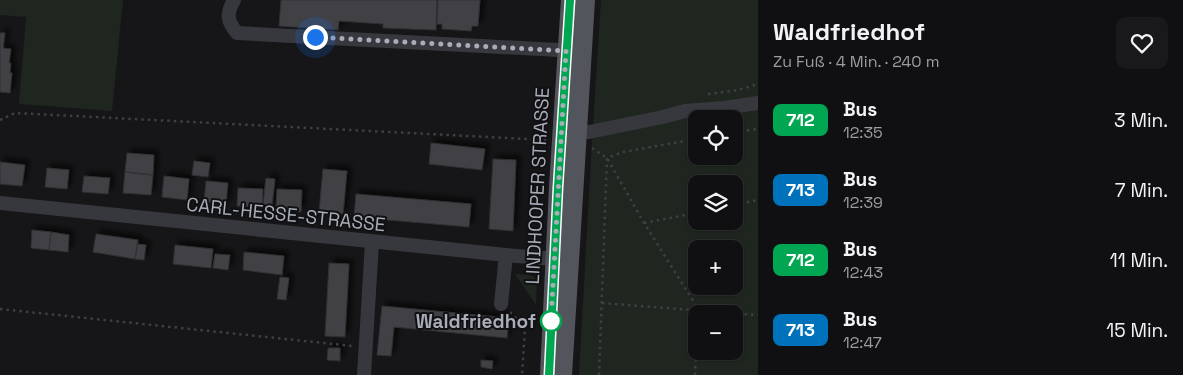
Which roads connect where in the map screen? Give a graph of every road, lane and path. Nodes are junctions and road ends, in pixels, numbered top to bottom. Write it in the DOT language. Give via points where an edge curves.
graph roads {
  1 [pos="234,0"];
  2 [pos="570,0"];
  3 [pos="586,0"];
  4 [pos="575,51"];
  5 [pos="758,103"];
  6 [pos="0,120"];
  7 [pos="758,128"];
  8 [pos="743,130"];
  9 [pos="562,134"];
  10 [pos="688,140"];
  11 [pos="588,148"];
  12 [pos="607,158"];
  13 [pos="758,200"];
  14 [pos="0,203"];
  15 [pos="743,203"];
  16 [pos="688,215"];
  17 [pos="644,223"];
  18 [pos="372,242"];
  19 [pos="506,255"];
  20 [pos="562,258"];
  21 [pos="602,303"];
  22 [pos="501,304"];
  23 [pos="694,305"];
  24 [pos="0,309"];
  25 [pos="688,311"];
  26 [pos="743,314"];
  27 [pos="758,315"];
  28 [pos="366,348"];
  29 [pos="696,360"];
  30 [pos="364,375"];
  31 [pos="522,375"];
  32 [pos="549,375"];
  33 [pos="563,375"];
  34 [pos="598,375"];
  35 [pos="695,375"];
  1 -- 4 [label="street" via="228,18 237,33"];
  2 -- 4 [label="main road, LINDHOOPER STRASSE"];
  3 -- 4 [label="main road, LINDHOOPER STRASSE"];
  4 -- 9 [label="main road, LINDHOOPER STRASSE"];
  5 -- 9 [label="street" via="685,111 589,132"];
  6 -- 9 [label="path" via="15,113"];
  7 -- 8 [label="path"];
  9 -- 20 [label="main road, LINDHOOPER STRASSE"];
  10 -- 12 [label="path"];
  11 -- 12 [label="path"];
  12 -- 17 [label="path"];
  12 -- 21 [label="path"];
  13 -- 15 [label="path"];
  14 -- 18 [label="street, CARL-HESSE-STRASSE"];
  16 -- 17 [label="path"];
  17 -- 23 [label="path"];
  18 -- 19 [label="street, CARL-HESSE-STRASSE"];
  18 -- 28 [label="street"];
  19 -- 20 [label="street, CARL-HESSE-STRASSE"];
  19 -- 22 [label="street"];
  20 -- 32 [label="main road, LINDHOOPER STRASSE"];
  20 -- 33 [label="main road, LINDHOOPER STRASSE"];
  21 -- 25 [label="path"];
  21 -- 34 [label="path"];
  22 -- 31 [label="path" via="525,327"];
  24 -- 28 [label="path"];
  26 -- 27 [label="path"];
  28 -- 30 [label="street"];
  29 -- 35 [label="path"];
}
